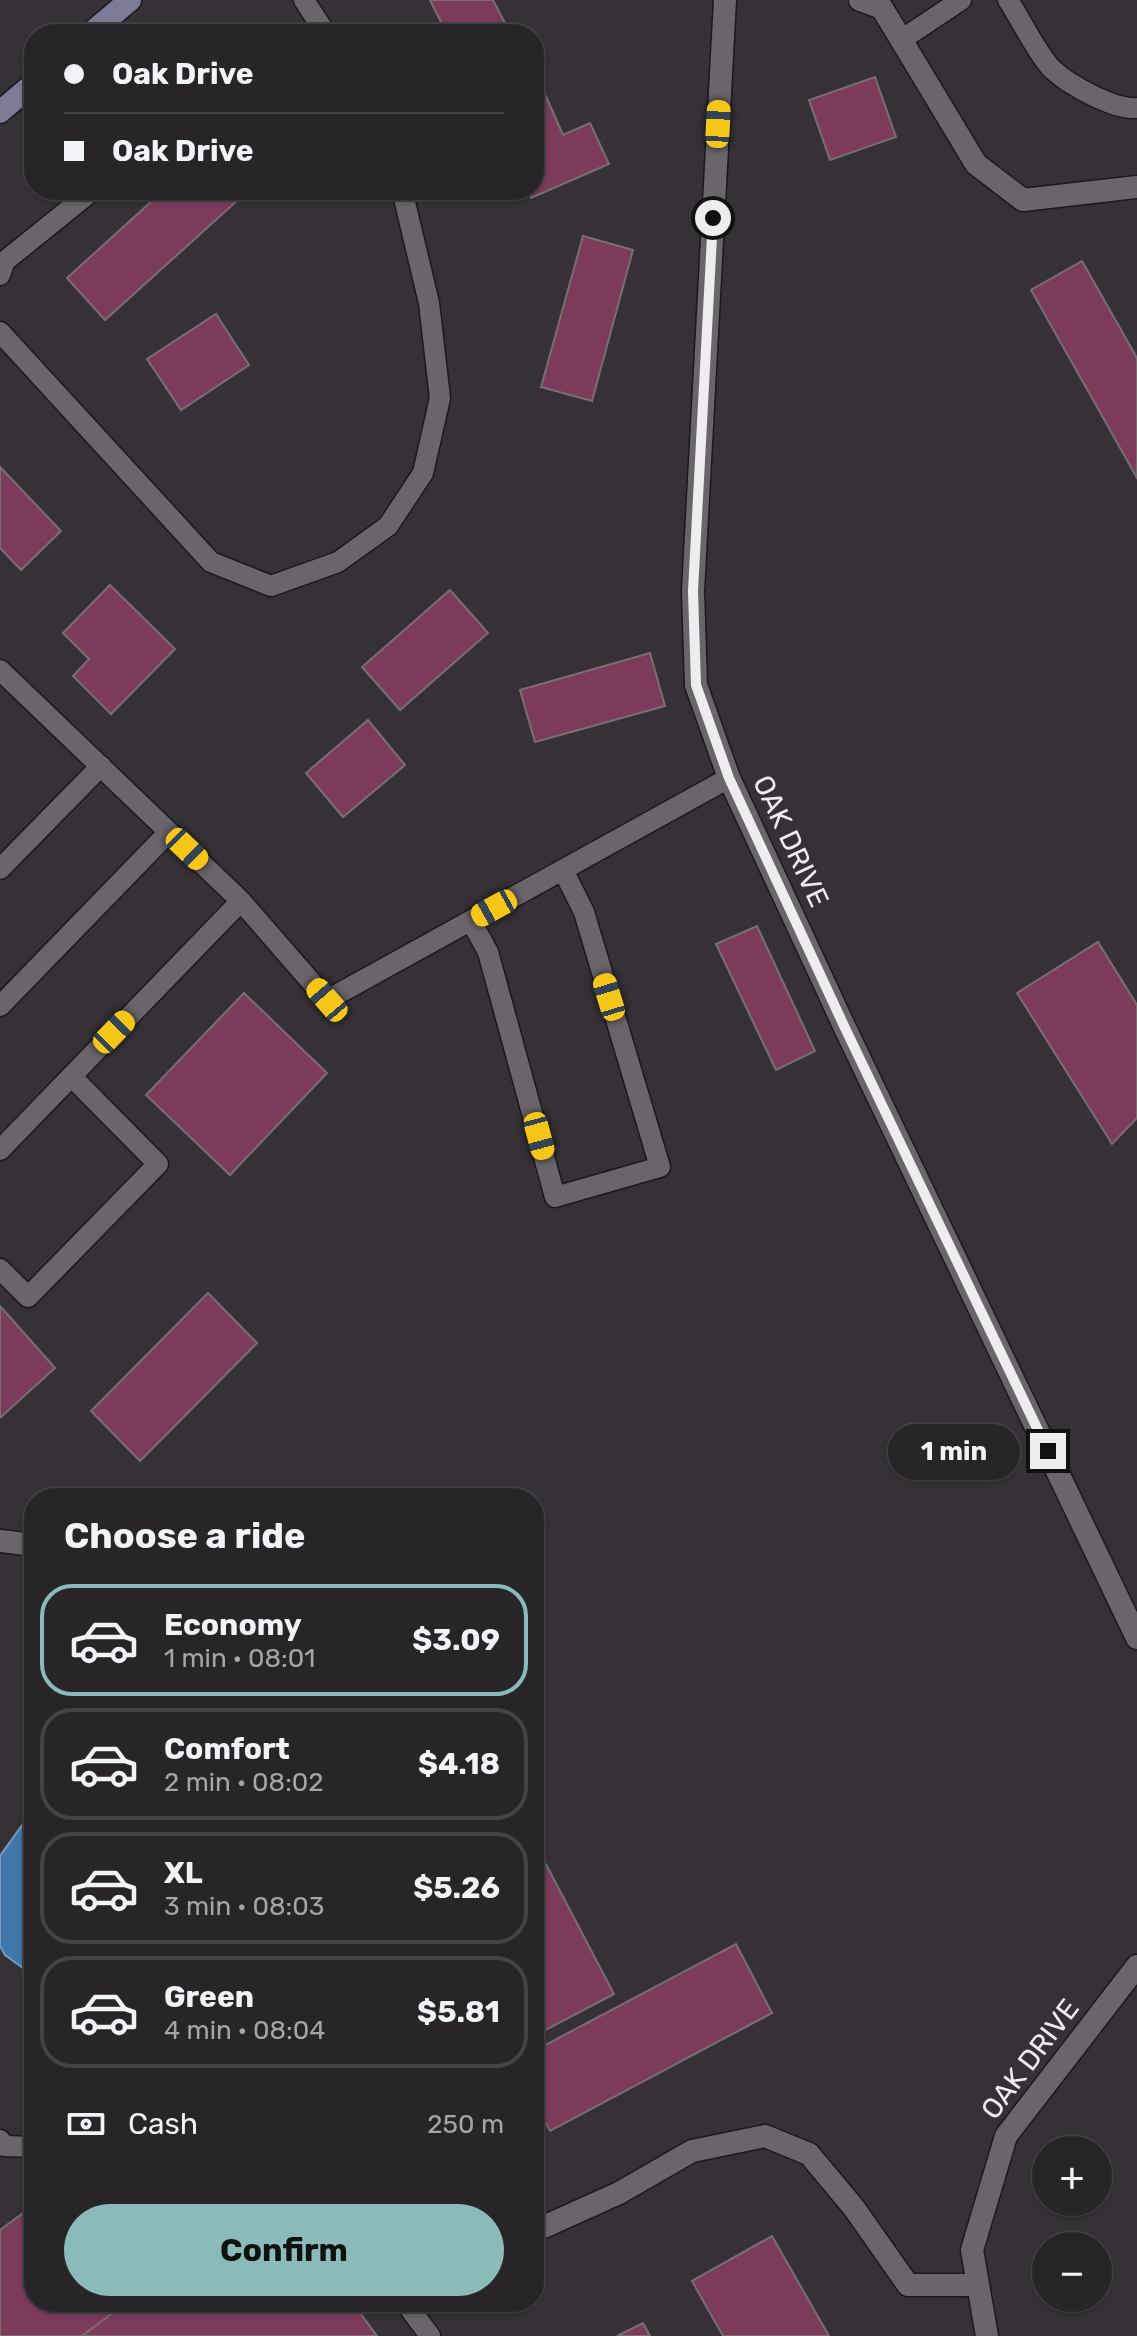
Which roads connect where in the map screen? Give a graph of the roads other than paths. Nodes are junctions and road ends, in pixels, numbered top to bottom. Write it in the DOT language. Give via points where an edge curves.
graph roads {
  1 [pos="130,0"];
  2 [pos="304,0"];
  3 [pos="725,0"];
  4 [pos="860,0"];
  5 [pos="961,0"];
  6 [pos="1008,0"];
  7 [pos="102,24"];
  8 [pos="320,24"];
  9 [pos="901,40"];
  10 [pos="24,92"];
  11 [pos="1137,108"];
  12 [pos="0,112"];
  13 [pos="1137,187"];
  14 [pos="81,200"];
  15 [pos="404,200"];
  16 [pos="0,275"];
  17 [pos="0,332"];
  18 [pos="0,670"];
  19 [pos="101,766"];
  20 [pos="729,778"];
  21 [pos="169,832"];
  22 [pos="0,869"];
  23 [pos="563,870"];
  24 [pos="241,901"];
  25 [pos="471,921"];
  26 [pos="0,1006"];
  27 [pos="71,1076"];
  28 [pos="0,1150"];
  29 [pos="0,1269"];
  30 [pos="0,1541"];
  31 [pos="24,1544"];
  32 [pos="1137,1638"];
  33 [pos="1137,1966"];
  34 [pos="0,2140"];
  35 [pos="24,2147"];
  36 [pos="544,2227"];
  37 [pos="978,2285"];
  38 [pos="412,2312"];
  39 [pos="430,2336"];
  40 [pos="987,2336"];
  1 -- 7 [label="main road"];
  2 -- 8 [label="lane"];
  3 -- 20 [label="street, OAK DRIVE" via="693,591 696,685"];
  4 -- 9 [label="street" via="882,8"];
  5 -- 9 [label="lane"];
  6 -- 11 [label="lane" via="1051,68 1089,94"];
  9 -- 13 [label="street" via="976,164 1023,200"];
  10 -- 12 [label="main road"];
  14 -- 16 [label="lane" via="5,261"];
  15 -- 17 [label="lane" via="429,303 440,398 423,473 388,526 338,562 271,586 211,562"];
  18 -- 19 [label="lane"];
  19 -- 21 [label="lane"];
  19 -- 22 [label="lane"];
  20 -- 23 [label="lane"];
  20 -- 32 [label="street, OAK DRIVE"];
  21 -- 24 [label="lane"];
  21 -- 26 [label="lane"];
  23 -- 25 [label="lane"];
  23 -- 25 [label="lane" via="584,912 660,1167 555,1197 488,952"];
  24 -- 25 [label="lane" via="327,1000"];
  24 -- 27 [label="lane"];
  27 -- 28 [label="lane"];
  27 -- 29 [label="lane" via="158,1164 28,1297"];
  30 -- 31 [label="street"];
  33 -- 37 [label="street, OAK DRIVE" via="1006,2136 972,2250"];
  34 -- 35 [label="lane" via="4,2146"];
  36 -- 37 [label="street" via="619,2193 692,2151 765,2136 809,2154 908,2285"];
  37 -- 40 [label="street, OAK DRIVE"];
  38 -- 39 [label="lane"];
}
